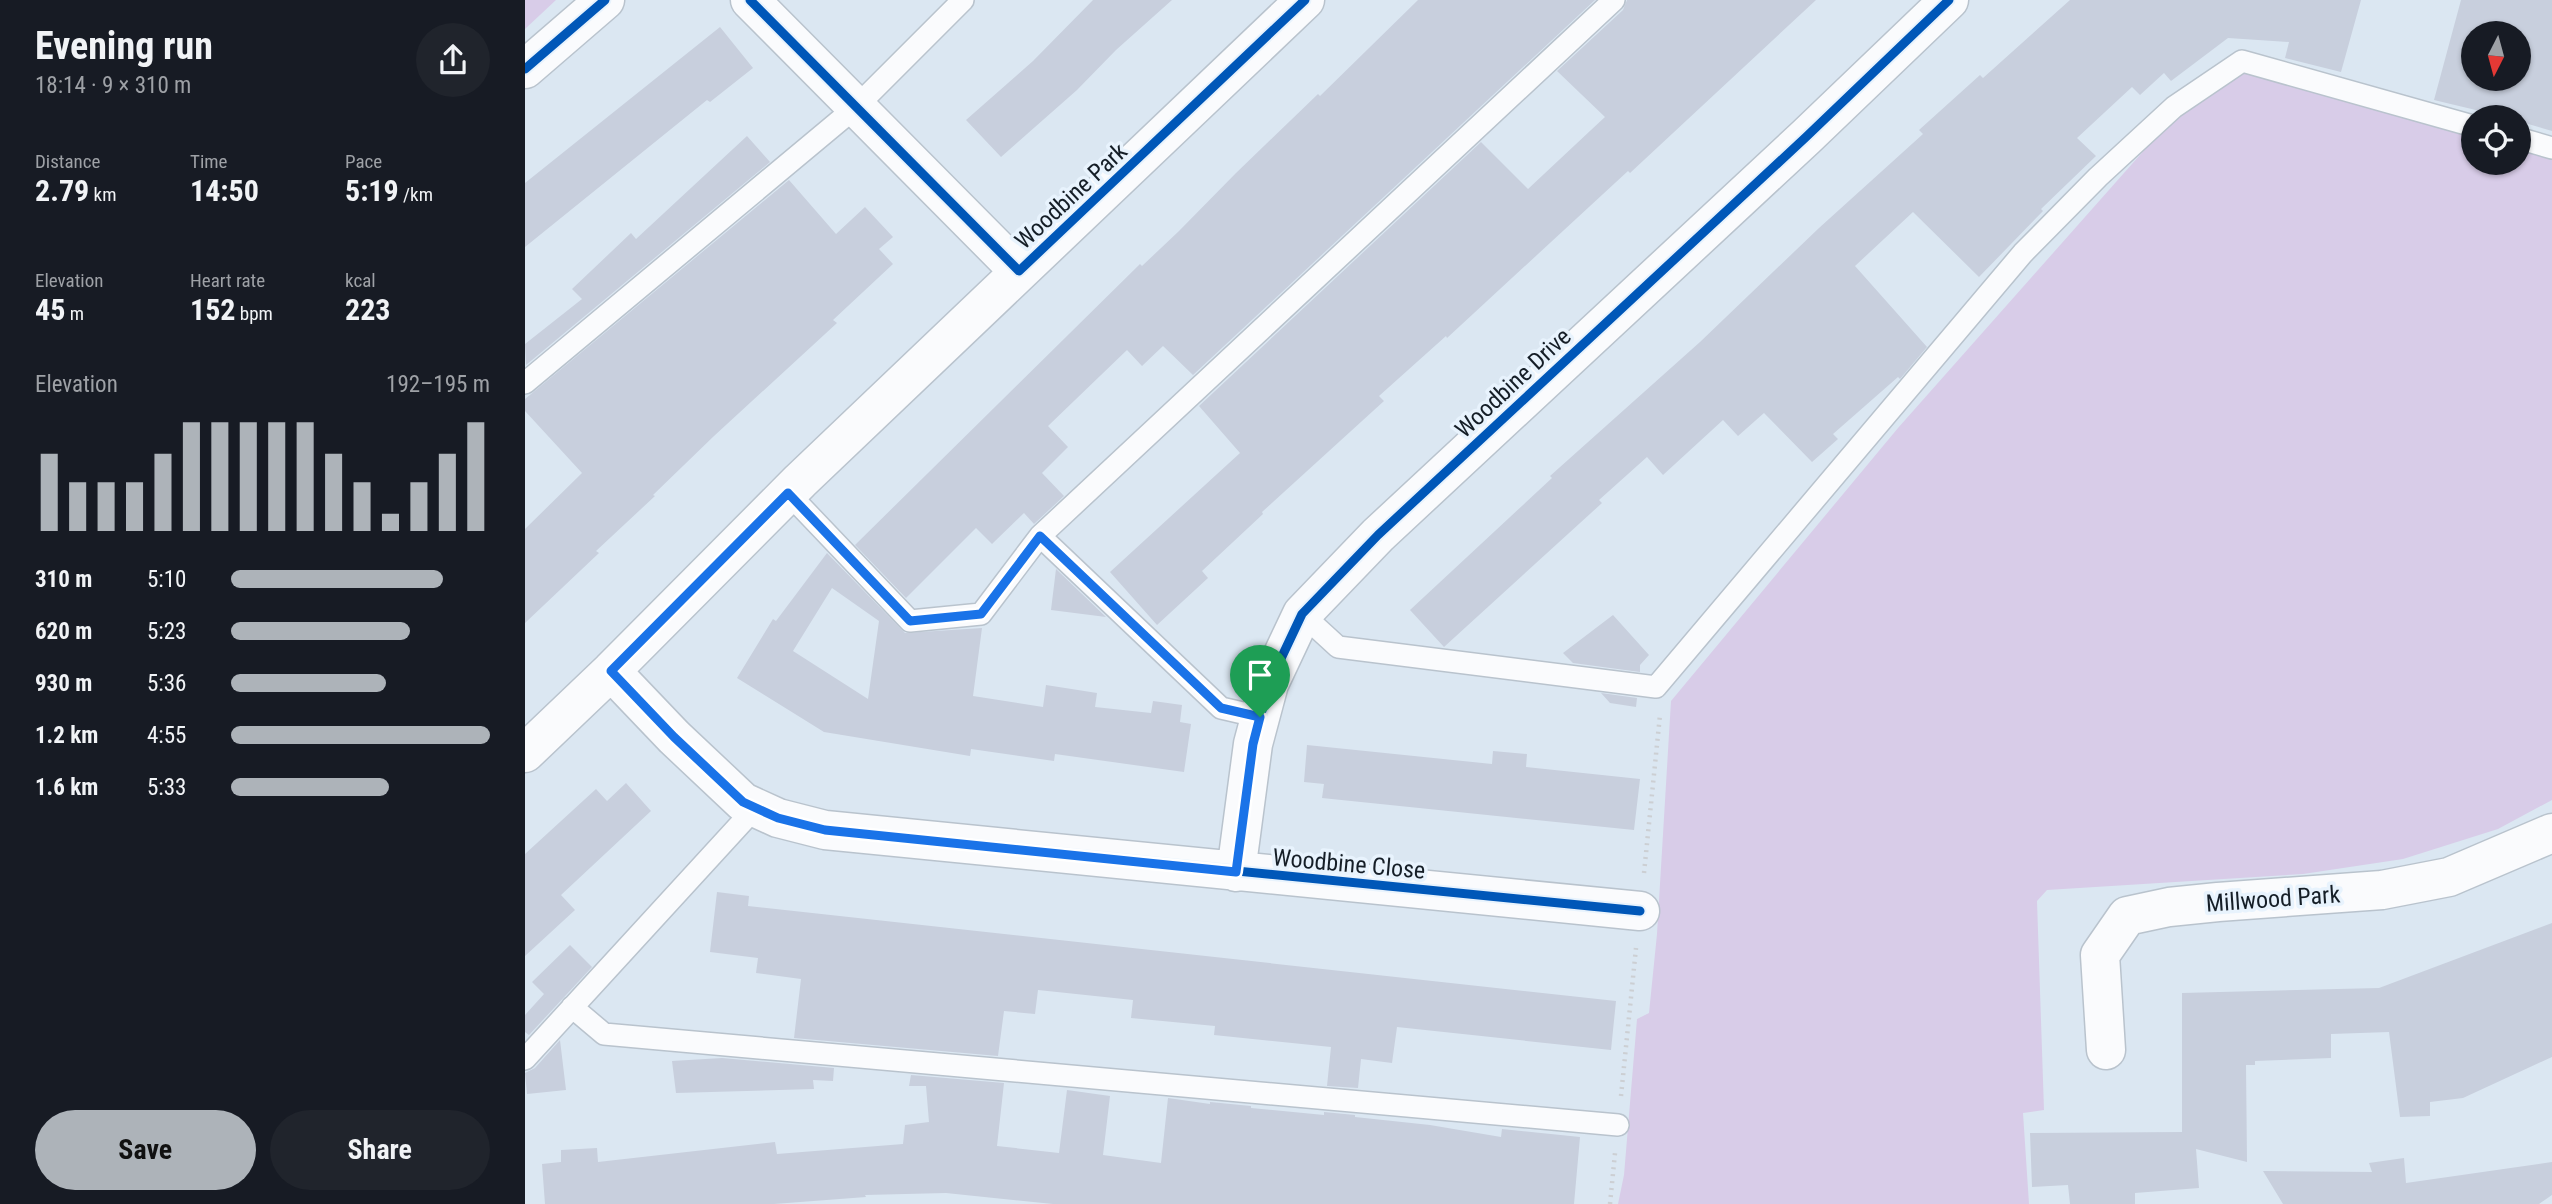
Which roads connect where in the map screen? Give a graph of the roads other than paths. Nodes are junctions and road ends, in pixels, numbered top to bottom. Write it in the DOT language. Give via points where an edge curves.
graph roads {
  1 [pos="605,0"];
  2 [pos="750,0"];
  3 [pos="963,0"];
  4 [pos="1305,0"];
  5 [pos="1614,0"];
  6 [pos="1936,4"];
  7 [pos="525,69"];
  8 [pos="856,107"];
  9 [pos="2461,122"];
  10 [pos="2531,142"];
  11 [pos="2552,148"];
  12 [pos="1019,271"];
  13 [pos="525,383"];
  14 [pos="788,493"];
  15 [pos="1040,536"];
  16 [pos="1302,614"];
  17 [pos="611,671"];
  18 [pos="1260,717"];
  19 [pos="525,753"];
  20 [pos="756,807"];
  21 [pos="2552,833"];
  22 [pos="1236,872"];
  23 [pos="1640,911"];
  24 [pos="572,1007"];
  25 [pos="2106,1050"];
  26 [pos="525,1059"];
  27 [pos="1618,1125"];
  1 -- 7 [label="street"];
  2 -- 8 [label="street, Woodbine Park"];
  3 -- 8 [label="lane"];
  4 -- 12 [label="street, Woodbine Park"];
  5 -- 15 [label="lane"];
  6 -- 16 [label="street, Woodbine Drive" via="1806,137 1378,535"];
  8 -- 12 [label="street, Woodbine Park"];
  8 -- 13 [label="lane"];
  9 -- 16 [label="lane" via="2242,61 2174,107 2023,253 1656,687 1338,647"];
  10 -- 11 [label="lane"];
  12 -- 14 [label="street, Woodbine Park"];
  14 -- 15 [label="lane" via="910,621 981,614"];
  14 -- 17 [label="street, Woodbine Park"];
  15 -- 18 [label="lane" via="1221,708"];
  16 -- 18 [label="street, Woodbine Drive" via="1269,684"];
  17 -- 19 [label="street, Woodbine Park"];
  17 -- 20 [label="street, Woodbine Close" via="743,802"];
  18 -- 22 [label="street, Woodbine Drive"];
  20 -- 22 [label="street, Woodbine Close" via="825,830"];
  20 -- 24 [label="lane"];
  21 -- 25 [label="street, Millwood Park" via="2449,877 2382,890 2218,902 2127,916 2100,955"];
  22 -- 23 [label="street, Woodbine Close"];
  24 -- 26 [label="lane"];
  24 -- 27 [label="lane" via="604,1034"];
}
